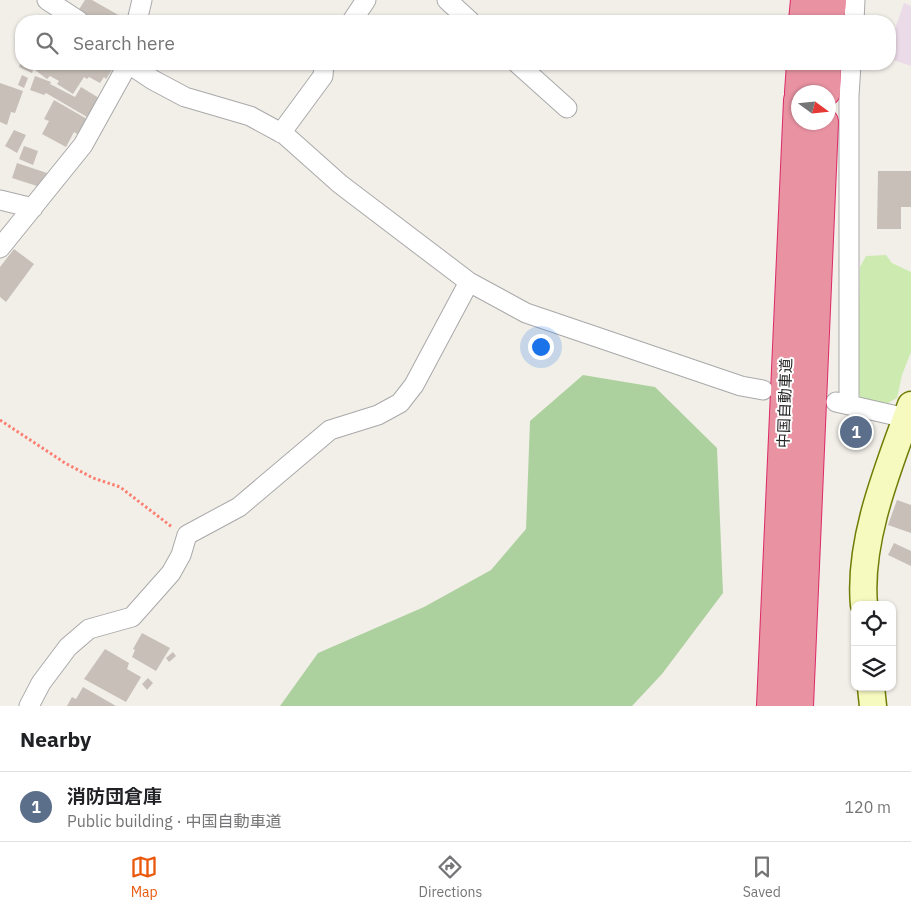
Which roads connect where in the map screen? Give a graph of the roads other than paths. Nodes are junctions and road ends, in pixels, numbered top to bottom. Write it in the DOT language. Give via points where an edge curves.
graph roads {
  1 [pos="47,0"];
  2 [pos="142,0"];
  3 [pos="366,0"];
  4 [pos="447,0"];
  5 [pos="805,0"];
  6 [pos="832,0"];
  7 [pos="855,0"];
  8 [pos="70,15"];
  9 [pos="138,15"];
  10 [pos="356,15"];
  11 [pos="463,15"];
  12 [pos="804,15"];
  13 [pos="831,15"];
  14 [pos="854,15"];
  15 [pos="125,70"];
  16 [pos="137,70"];
  17 [pos="324,70"];
  18 [pos="525,70"];
  19 [pos="801,70"];
  20 [pos="827,70"];
  21 [pos="851,70"];
  22 [pos="800,85"];
  23 [pos="826,85"];
  24 [pos="566,108"];
  25 [pos="797,130"];
  26 [pos="824,130"];
  27 [pos="281,133"];
  28 [pos="0,200"];
  29 [pos="33,208"];
  30 [pos="0,248"];
  31 [pos="469,282"];
  32 [pos="763,390"];
  33 [pos="909,415"];
  34 [pos="864,601"];
  35 [pos="871,691"];
  36 [pos="29,706"];
  37 [pos="772,706"];
  38 [pos="800,706"];
  39 [pos="873,706"];
  1 -- 8 [label="street"];
  2 -- 9 [label="street"];
  3 -- 10 [label="street"];
  4 -- 11 [label="street"];
  5 -- 12 [label="highway"];
  6 -- 13 [label="highway"];
  7 -- 14 [label="street"];
  15 -- 29 [label="street" via="83,145"];
  16 -- 27 [label="street" via="185,97 250,116"];
  17 -- 27 [label="street" via="323,76"];
  18 -- 24 [label="street"];
  19 -- 22 [label="highway"];
  20 -- 23 [label="highway"];
  21 -- 33 [label="street" via="842,403"];
  25 -- 37 [label="highway, 中国自動車道"];
  26 -- 38 [label="highway, 中国自動車道"];
  27 -- 31 [label="street" via="340,184"];
  28 -- 29 [label="street"];
  29 -- 30 [label="street"];
  31 -- 32 [label="street" via="526,313 741,386"];
  31 -- 36 [label="street" via="414,385 400,403 378,415 330,430 239,507 187,535 171,573 132,617 89,629 68,648 41,683"];
  33 -- 34 [label="street" via="873,518 862,587"];
  35 -- 39 [label="street"];
}
